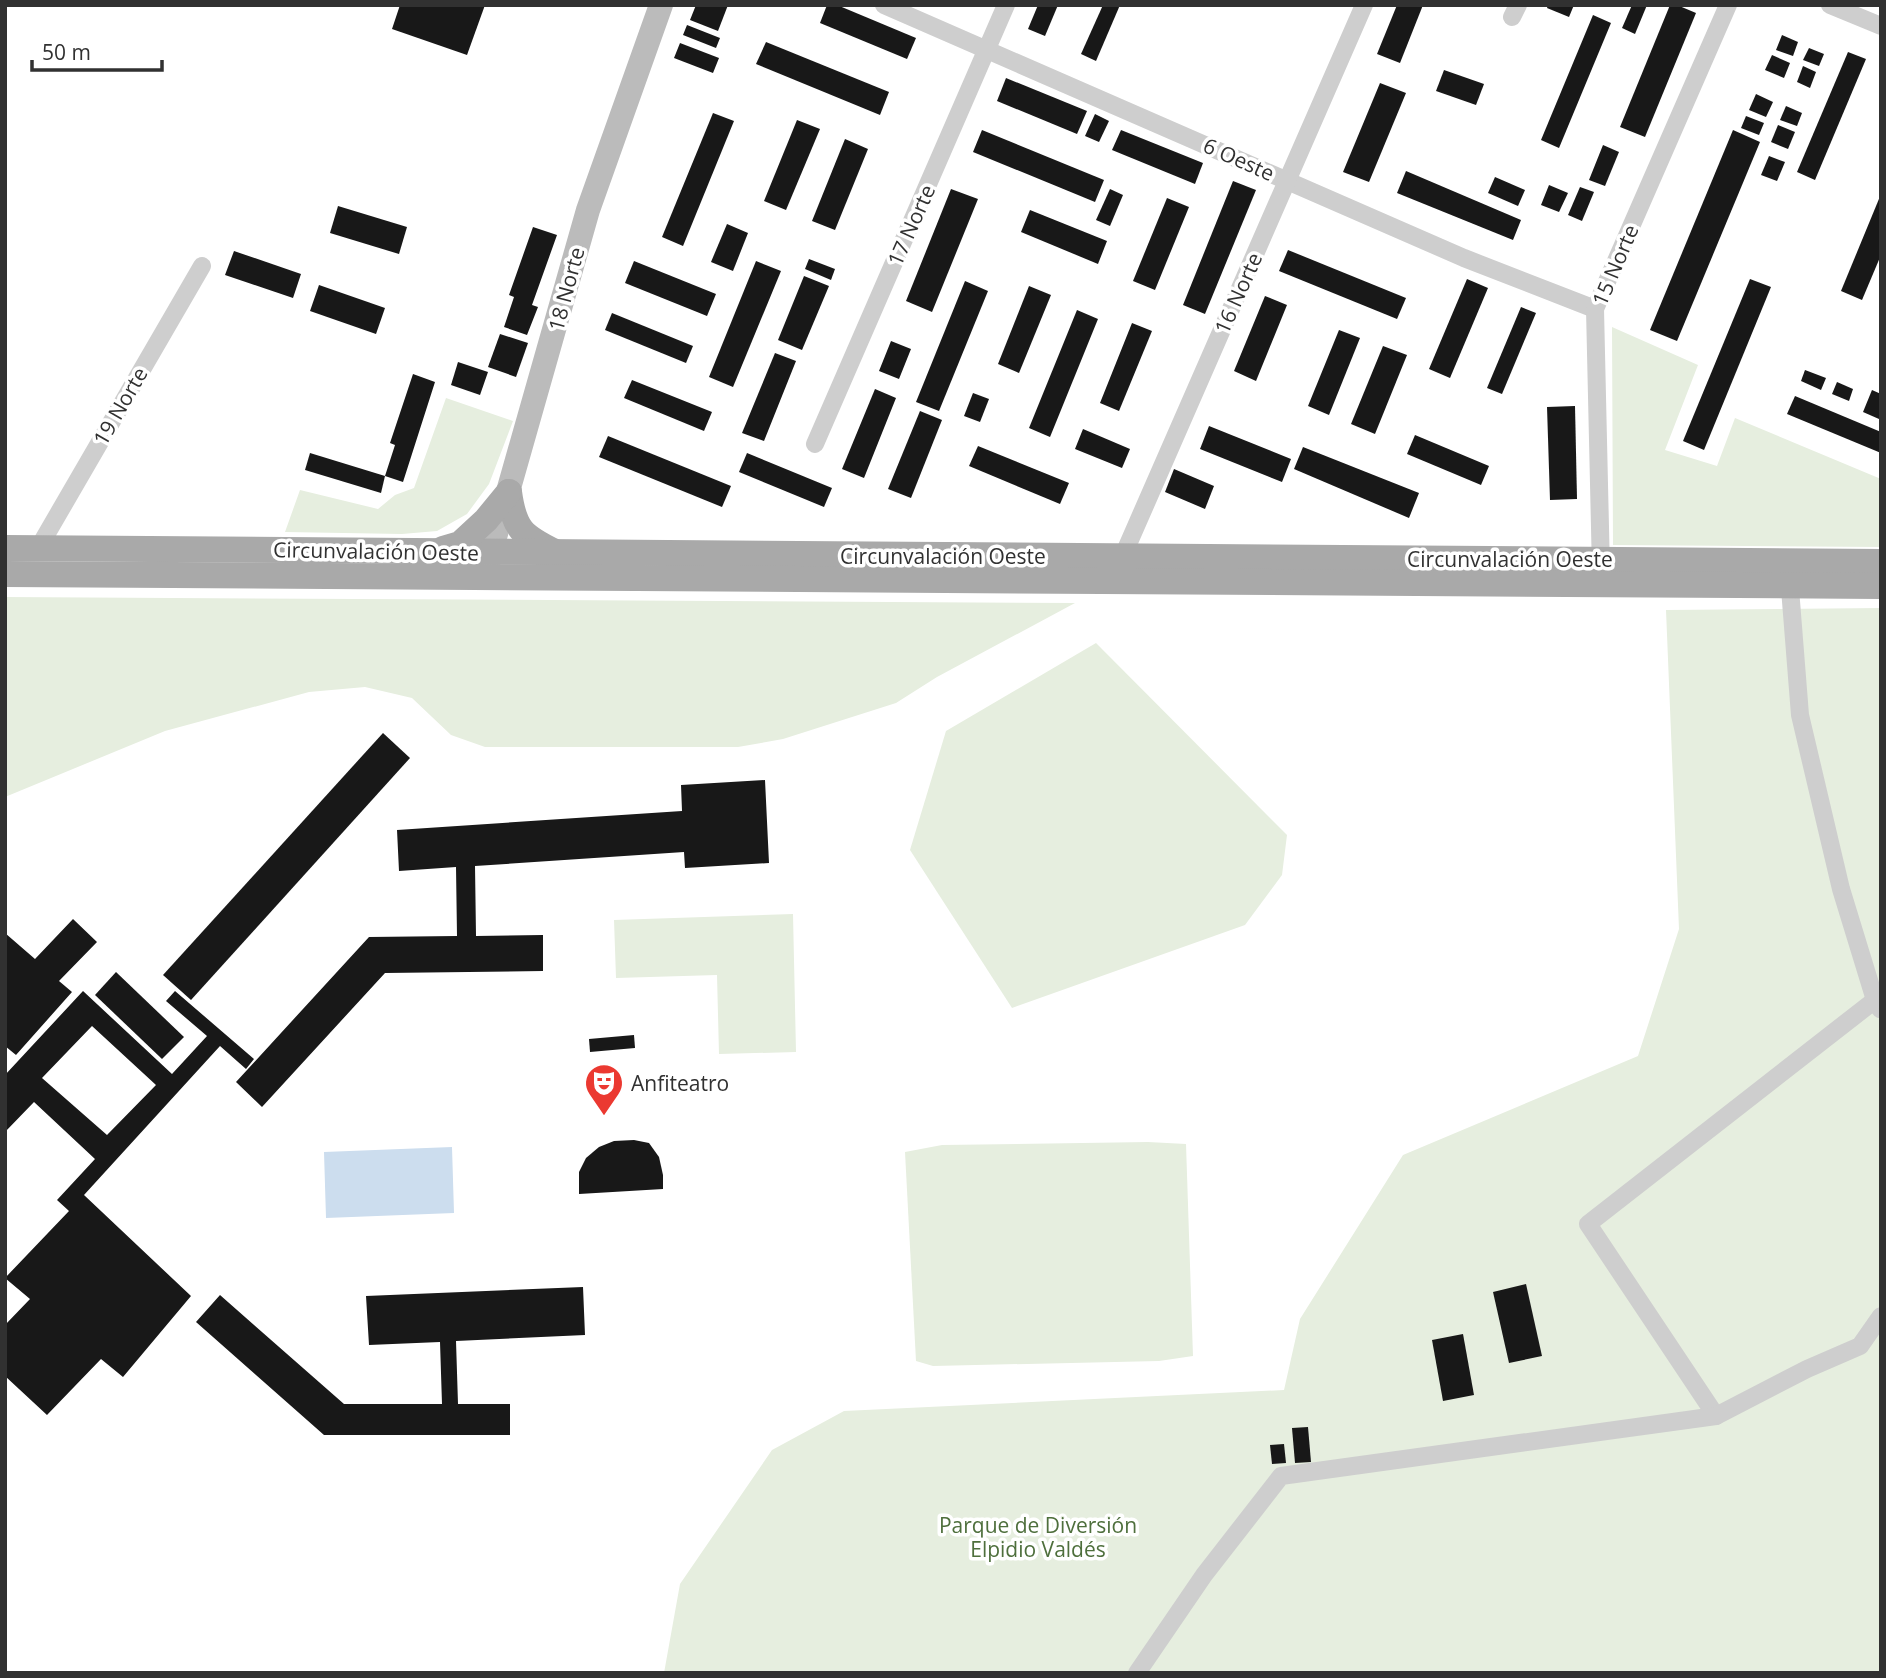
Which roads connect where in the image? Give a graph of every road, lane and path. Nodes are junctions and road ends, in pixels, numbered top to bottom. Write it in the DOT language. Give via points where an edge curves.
graph roads {
  1 [pos="661,5"];
  2 [pos="884,5"];
  3 [pos="1006,5"];
  4 [pos="1364,5"];
  5 [pos="1728,5"];
  6 [pos="1830,5"];
  7 [pos="1881,26"];
  8 [pos="987,49"];
  9 [pos="1287,180"];
  10 [pos="202,266"];
  11 [pos="1595,309"];
  12 [pos="815,444"];
  13 [pos="509,492"];
  14 [pos="39,547"];
  15 [pos="5,548"];
  16 [pos="434,552"];
  17 [pos="556,553"];
  18 [pos="1601,559"];
  19 [pos="1881,562"];
  20 [pos="487,565"];
  21 [pos="1117,569"];
  22 [pos="5,574"];
  23 [pos="1789,574"];
  24 [pos="1602,585"];
  25 [pos="1881,586"];
  26 [pos="1878,1005"];
  27 [pos="1881,1316"];
  28 [pos="1716,1416"];
  29 [pos="1137,1673"];
  1 -- 13 [label="main road, 18 Norte" via="588,210"];
  2 -- 8 [label="street, 6 Oeste"];
  3 -- 8 [label="street, 17 Norte"];
  4 -- 9 [label="street, 16 Norte"];
  5 -- 11 [label="street, 15 Norte"];
  6 -- 7 [label="street"];
  8 -- 9 [label="street, 6 Oeste"];
  8 -- 12 [label="street, 17 Norte"];
  9 -- 11 [label="street, 6 Oeste" via="1464,258"];
  9 -- 21 [label="street, 16 Norte"];
  10 -- 14 [label="street, 19 Norte"];
  11 -- 18 [label="street, 15 Norte"];
  13 -- 16 [label="main road" via="460,544"];
  13 -- 17 [label="main road" via="513,519 531,540"];
  13 -- 20 [label="main road, 18 Norte"];
  14 -- 15 [label="main road, Circunvalación Oeste"];
  14 -- 16 [label="main road, Circunvalación Oeste"];
  16 -- 20 [label="main road, Circunvalación Oeste"];
  17 -- 20 [label="main road, Circunvalación Oeste"];
  17 -- 21 [label="main road, Circunvalación Oeste"];
  18 -- 21 [label="main road, Circunvalación Oeste"];
  18 -- 23 [label="main road, Circunvalación Oeste"];
  18 -- 24 [label="street, 15 Norte"];
  19 -- 23 [label="main road, Circunvalación Oeste"];
  20 -- 21 [label="main road, Circunvalación Oeste"];
  20 -- 22 [label="main road, Circunvalación Oeste"];
  21 -- 24 [label="main road, Circunvalación Oeste"];
  23 -- 24 [label="main road, Circunvalación Oeste"];
  23 -- 25 [label="main road, Circunvalación Oeste"];
  23 -- 26 [label="street" via="1800,715 1841,890"];
  26 -- 28 [label="street" via="1588,1224"];
  27 -- 28 [label="street" via="1860,1346"];
  28 -- 29 [label="street" via="1281,1476 1204,1575"];
}
